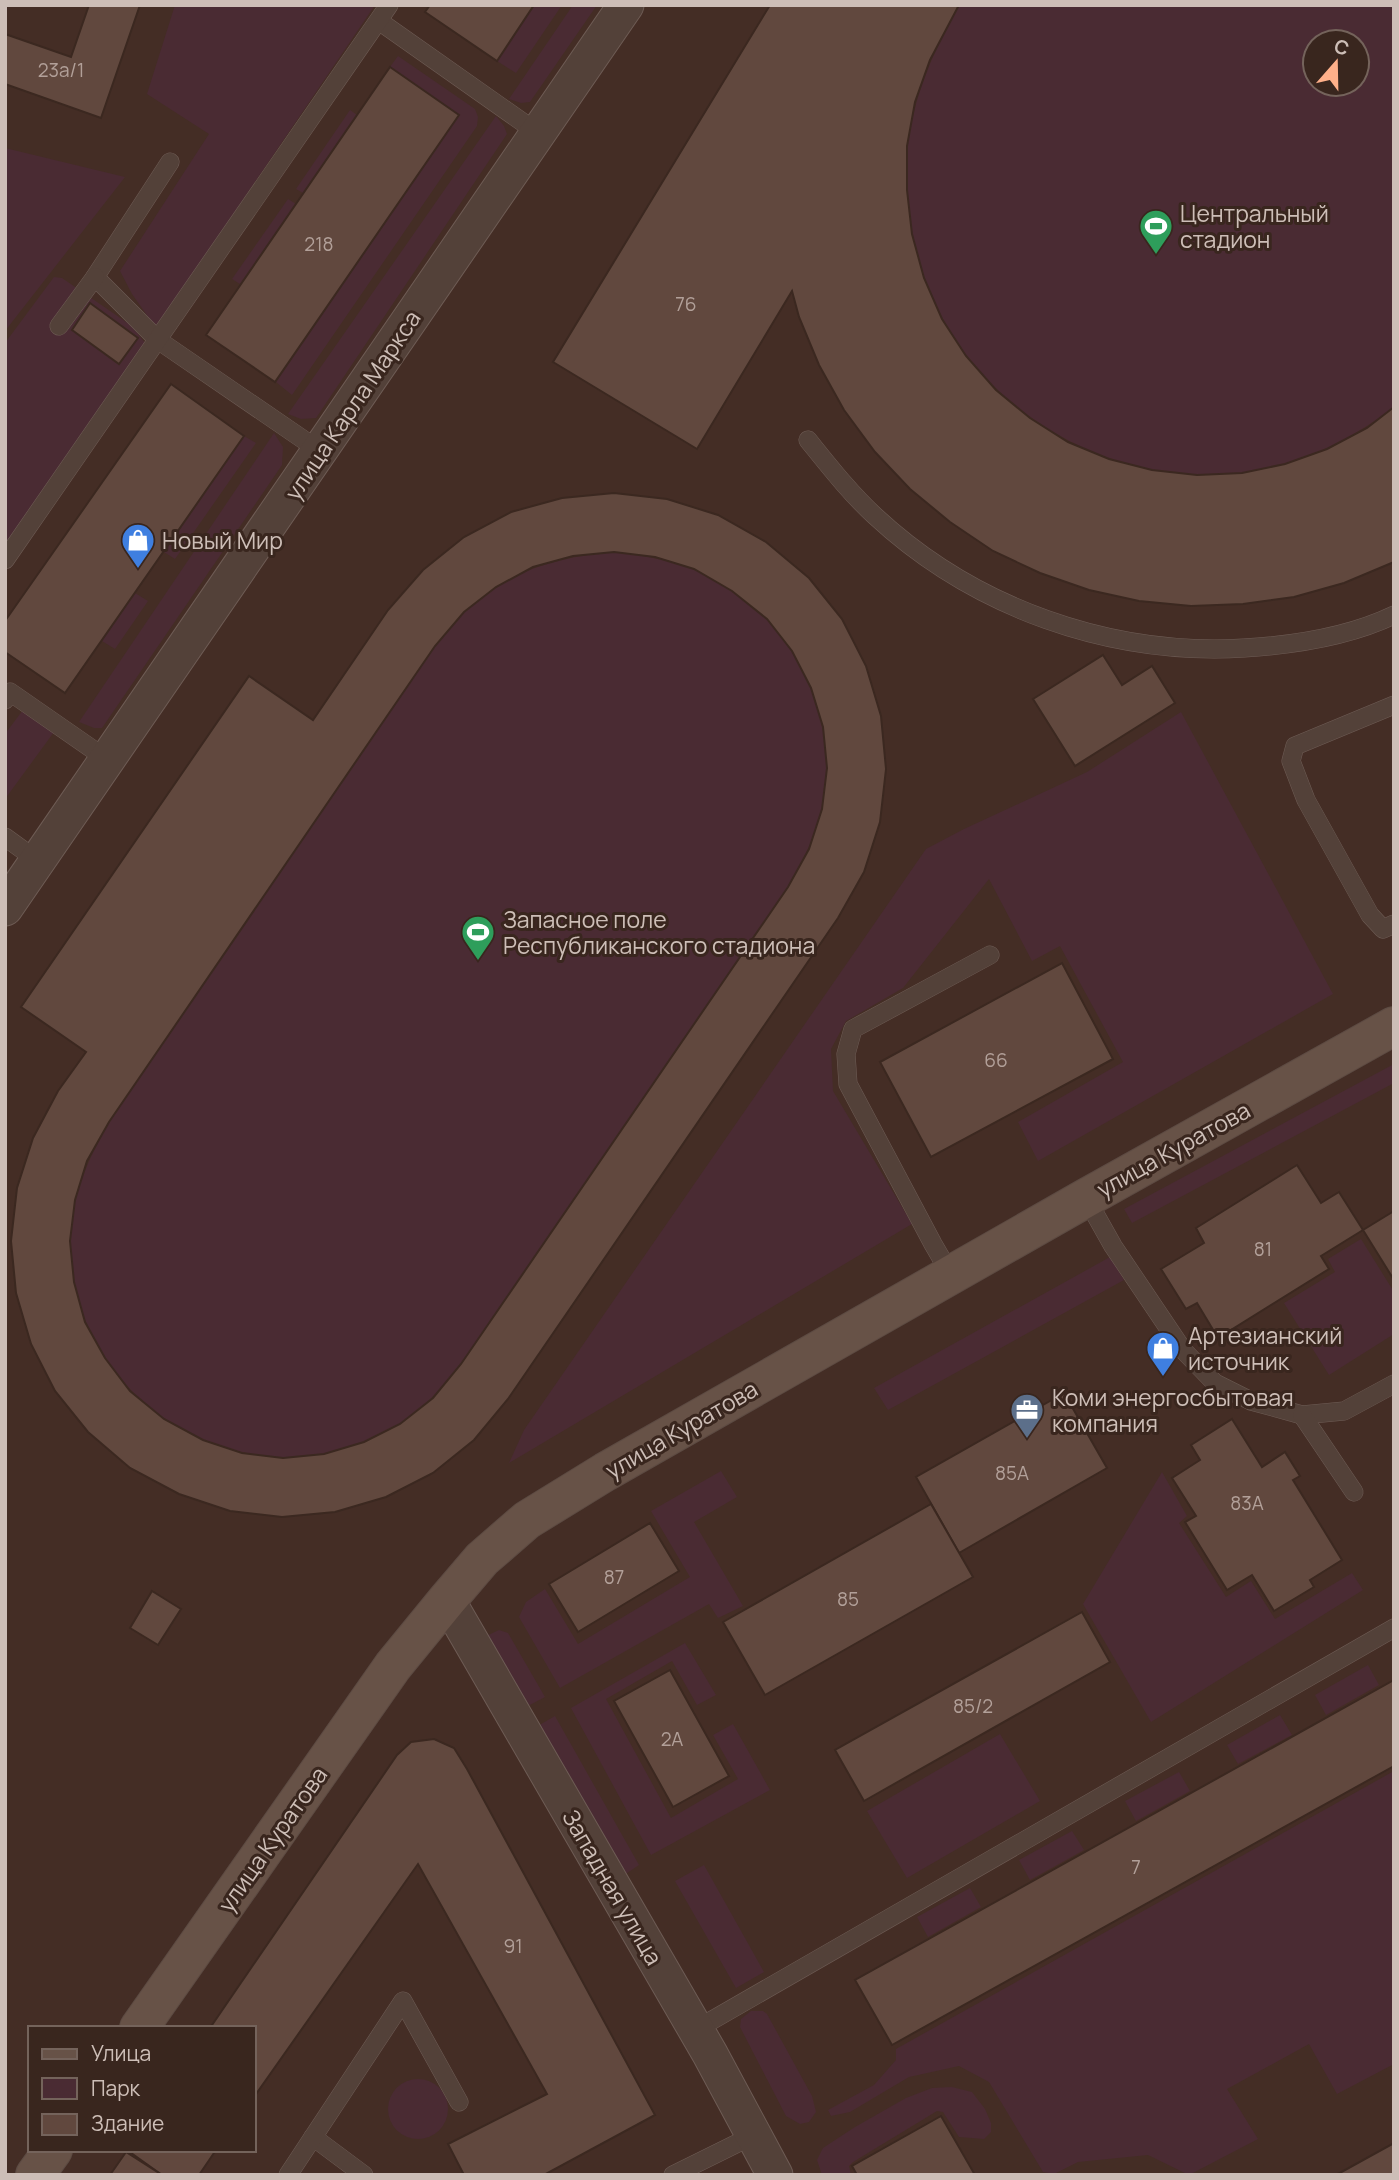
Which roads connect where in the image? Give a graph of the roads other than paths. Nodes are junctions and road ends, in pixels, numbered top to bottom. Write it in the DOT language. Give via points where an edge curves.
graph roads {
  1 [pos="389,5"];
  2 [pos="626,5"];
  3 [pos="379,21"];
  4 [pos="538,133"];
  5 [pos="170,162"];
  6 [pos="94,277"];
  7 [pos="59,327"];
  8 [pos="158,340"];
  9 [pos="808,440"];
  10 [pos="320,452"];
  11 [pos="5,560"];
  12 [pos="1394,615"];
  13 [pos="7,693"];
  14 [pos="1394,705"];
  15 [pos="108,760"];
  16 [pos="5,837"];
  17 [pos="38,861"];
  18 [pos="5,908"];
  19 [pos="1394,924"];
  20 [pos="990,955"];
  21 [pos="1394,1026"];
  22 [pos="1086,1198"];
  23 [pos="951,1275"];
  24 [pos="1394,1384"];
  25 [pos="1302,1415"];
  26 [pos="1354,1492"];
  27 [pos="447,1600"];
  28 [pos="1394,1628"];
  29 [pos="140,2026"];
  30 [pos="695,2030"];
  31 [pos="459,2102"];
  32 [pos="754,2135"];
  33 [pos="313,2137"];
  34 [pos="51,2152"];
  35 [pos="35,2175"];
  36 [pos="288,2175"];
  37 [pos="364,2175"];
  38 [pos="673,2175"];
  39 [pos="775,2175"];
  1 -- 3 [label="lane"];
  2 -- 4 [label="street, улица Карла Маркса"];
  3 -- 4 [label="lane"];
  3 -- 8 [label="lane"];
  4 -- 10 [label="street, улица Карла Маркса"];
  5 -- 6 [label="lane"];
  6 -- 7 [label="lane"];
  6 -- 8 [label="lane"];
  8 -- 10 [label="lane"];
  8 -- 11 [label="lane"];
  9 -- 12 [label="lane" via="874,516 913,548 954,576 1054,623 1119,640 1216,650 1324,638"];
  10 -- 15 [label="street, улица Карла Маркса"];
  13 -- 15 [label="lane"];
  14 -- 19 [label="lane" via="1295,746 1291,761 1307,800 1370,915 1383,929"];
  15 -- 17 [label="street, улица Карла Маркса"];
  16 -- 17 [label="lane"];
  17 -- 18 [label="street, улица Карла Маркса"];
  20 -- 23 [label="lane" via="852,1029 846,1054 848,1084"];
  21 -- 22 [label="street, улица Куратова"];
  22 -- 23 [label="street, улица Куратова"];
  22 -- 25 [label="lane" via="1184,1350 1207,1374 1251,1401"];
  23 -- 27 [label="street, улица Куратова" via="527,1520 482,1559"];
  24 -- 25 [label="lane" via="1344,1411"];
  25 -- 26 [label="lane"];
  27 -- 29 [label="street, улица Куратова" via="393,1667"];
  27 -- 30 [label="street, Западная улица"];
  28 -- 30 [label="lane"];
  30 -- 32 [label="street, Западная улица"];
  31 -- 33 [label="lane" via="403,2001"];
  32 -- 38 [label="lane"];
  32 -- 39 [label="street, Западная улица"];
  33 -- 36 [label="lane"];
  33 -- 37 [label="lane"];
  34 -- 35 [label="street"];
}
